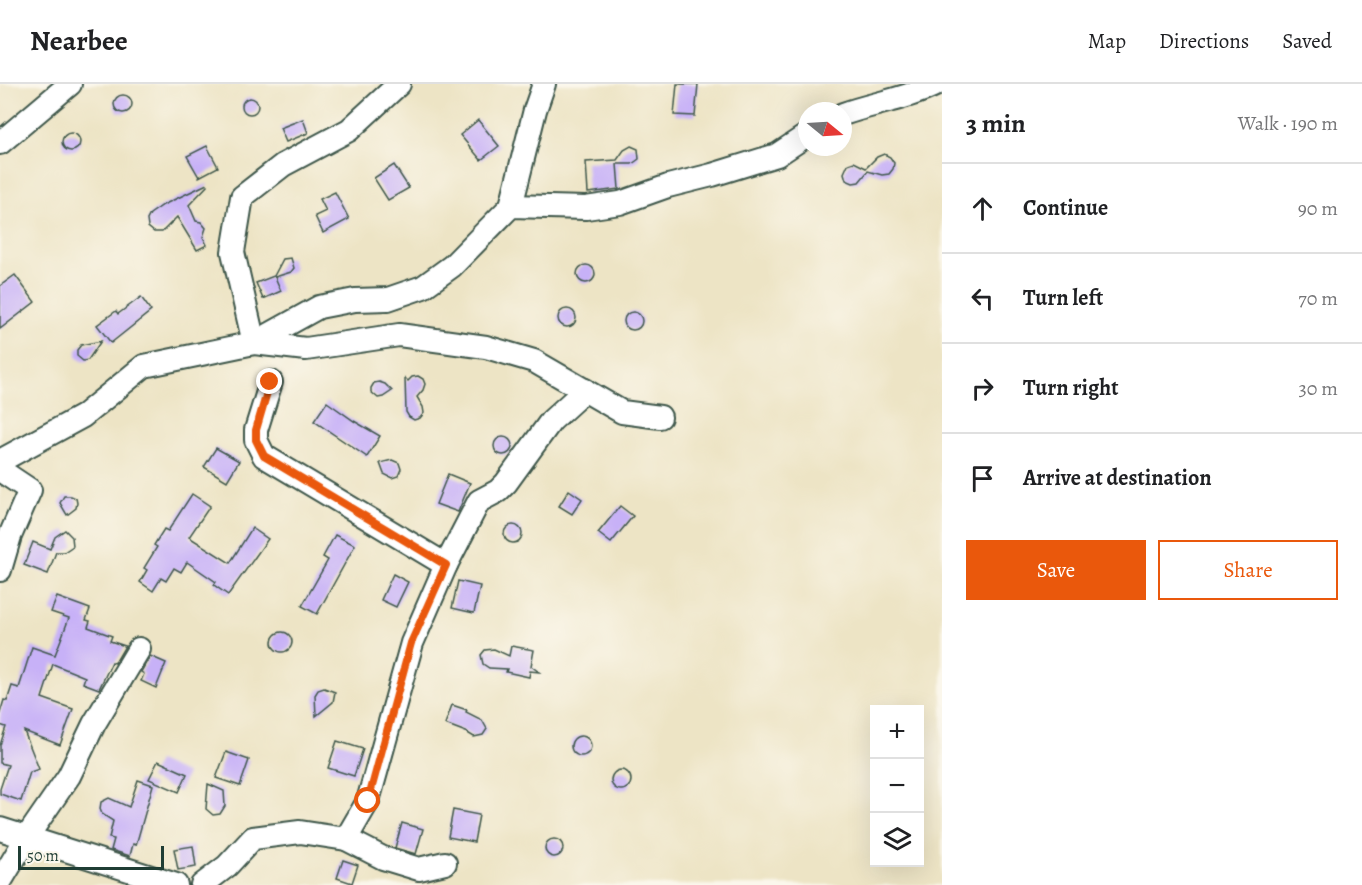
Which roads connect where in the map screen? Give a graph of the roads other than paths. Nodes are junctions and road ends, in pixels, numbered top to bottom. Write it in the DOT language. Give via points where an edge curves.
graph roads {
  1 [pos="70,84"];
  2 [pos="399,84"];
  3 [pos="544,84"];
  4 [pos="937,84"];
  5 [pos="852,111"];
  6 [pos="798,141"];
  7 [pos="0,142"];
  8 [pos="511,206"];
  9 [pos="254,343"];
  10 [pos="270,382"];
  11 [pos="585,390"];
  12 [pos="660,417"];
  13 [pos="0,460"];
  14 [pos="0,470"];
  15 [pos="446,565"];
  16 [pos="0,570"];
  17 [pos="139,649"];
  18 [pos="0,829"];
  19 [pos="27,837"];
  20 [pos="346,839"];
  21 [pos="446,863"];
  22 [pos="0,882"];
  23 [pos="176,885"];
  24 [pos="202,885"];
  1 -- 7 [label="street"];
  2 -- 9 [label="street" via="349,130 284,165 242,197 233,252"];
  3 -- 8 [label="street"];
  4 -- 5 [label="street" via="919,93"];
  6 -- 8 [label="street" via="777,155 620,203 586,208"];
  8 -- 9 [label="street" via="452,266 423,287 388,298 319,307"];
  9 -- 11 [label="street" via="306,349 399,334 486,347 534,362"];
  9 -- 13 [label="street" via="144,366 83,416"];
  10 -- 15 [label="street" via="256,430 264,456"];
  11 -- 12 [label="street" via="622,412"];
  11 -- 15 [label="street" via="551,421 506,483 479,501"];
  14 -- 16 [label="street" via="30,490"];
  15 -- 20 [label="street" via="411,643 368,801"];
  17 -- 19 [label="street" via="94,724 69,776"];
  18 -- 19 [label="street"];
  19 -- 22 [label="street"];
  19 -- 23 [label="street"];
  20 -- 21 [label="street" via="383,858 419,869"];
  20 -- 24 [label="street" via="300,832 252,838 227,867"];
}
